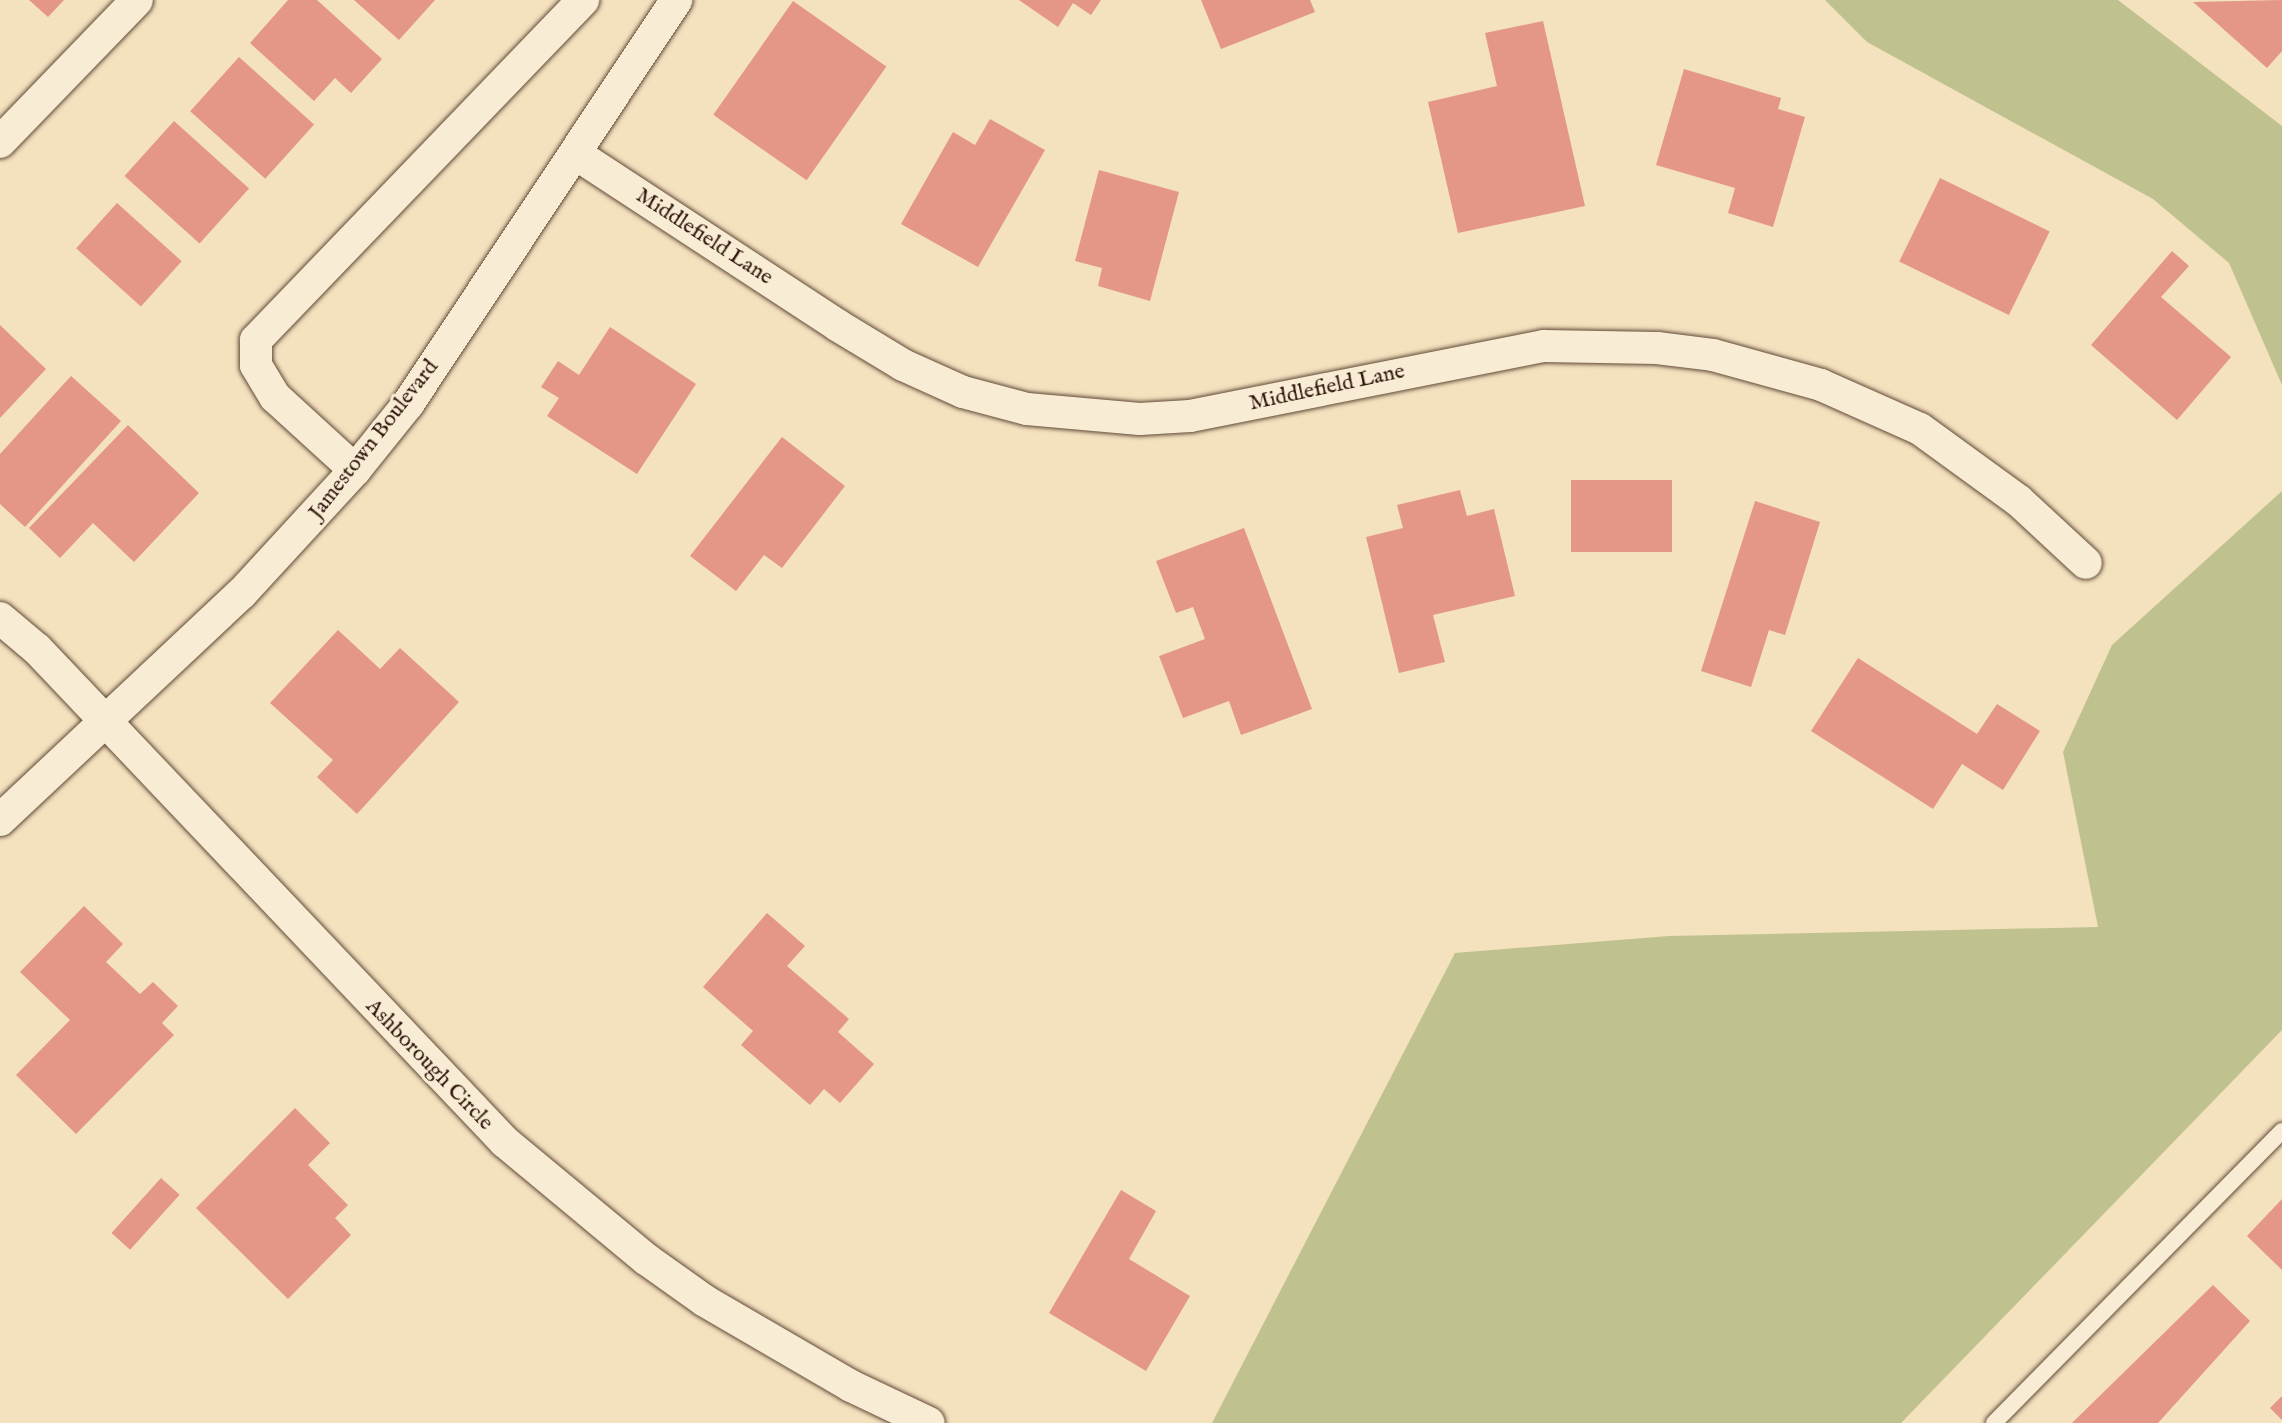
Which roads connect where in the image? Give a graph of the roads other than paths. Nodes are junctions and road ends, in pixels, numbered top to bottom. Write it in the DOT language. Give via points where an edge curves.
graph roads {
  1 [pos="137,0"];
  2 [pos="583,0"];
  3 [pos="668,3"];
  4 [pos="0,142"];
  5 [pos="576,154"];
  6 [pos="355,470"];
  7 [pos="2086,563"];
  8 [pos="0,618"];
  9 [pos="107,721"];
  10 [pos="0,820"];
  11 [pos="2282,1131"];
  12 [pos="929,1423"];
  13 [pos="1994,1423"];
  1 -- 4 [label="street"];
  2 -- 6 [label="street" via="256,340 256,365 275,397"];
  3 -- 5 [label="street, Jamestown Boulevard"];
  5 -- 6 [label="street, Jamestown Boulevard" via="408,404"];
  5 -- 7 [label="street, Middlefield Lane" via="903,365 976,395 1084,418 1140,419 1190,416 1544,346 1657,348 1713,355 1821,385 1920,429 2019,501"];
  6 -- 9 [label="street, Jamestown Boulevard" via="253,581"];
  8 -- 9 [label="street, Ashborough Circle"];
  9 -- 10 [label="street, Jamestown Boulevard"];
  9 -- 12 [label="street, Ashborough Circle" via="505,1142 705,1301 851,1386"];
  11 -- 13 [label="lane"];
}
